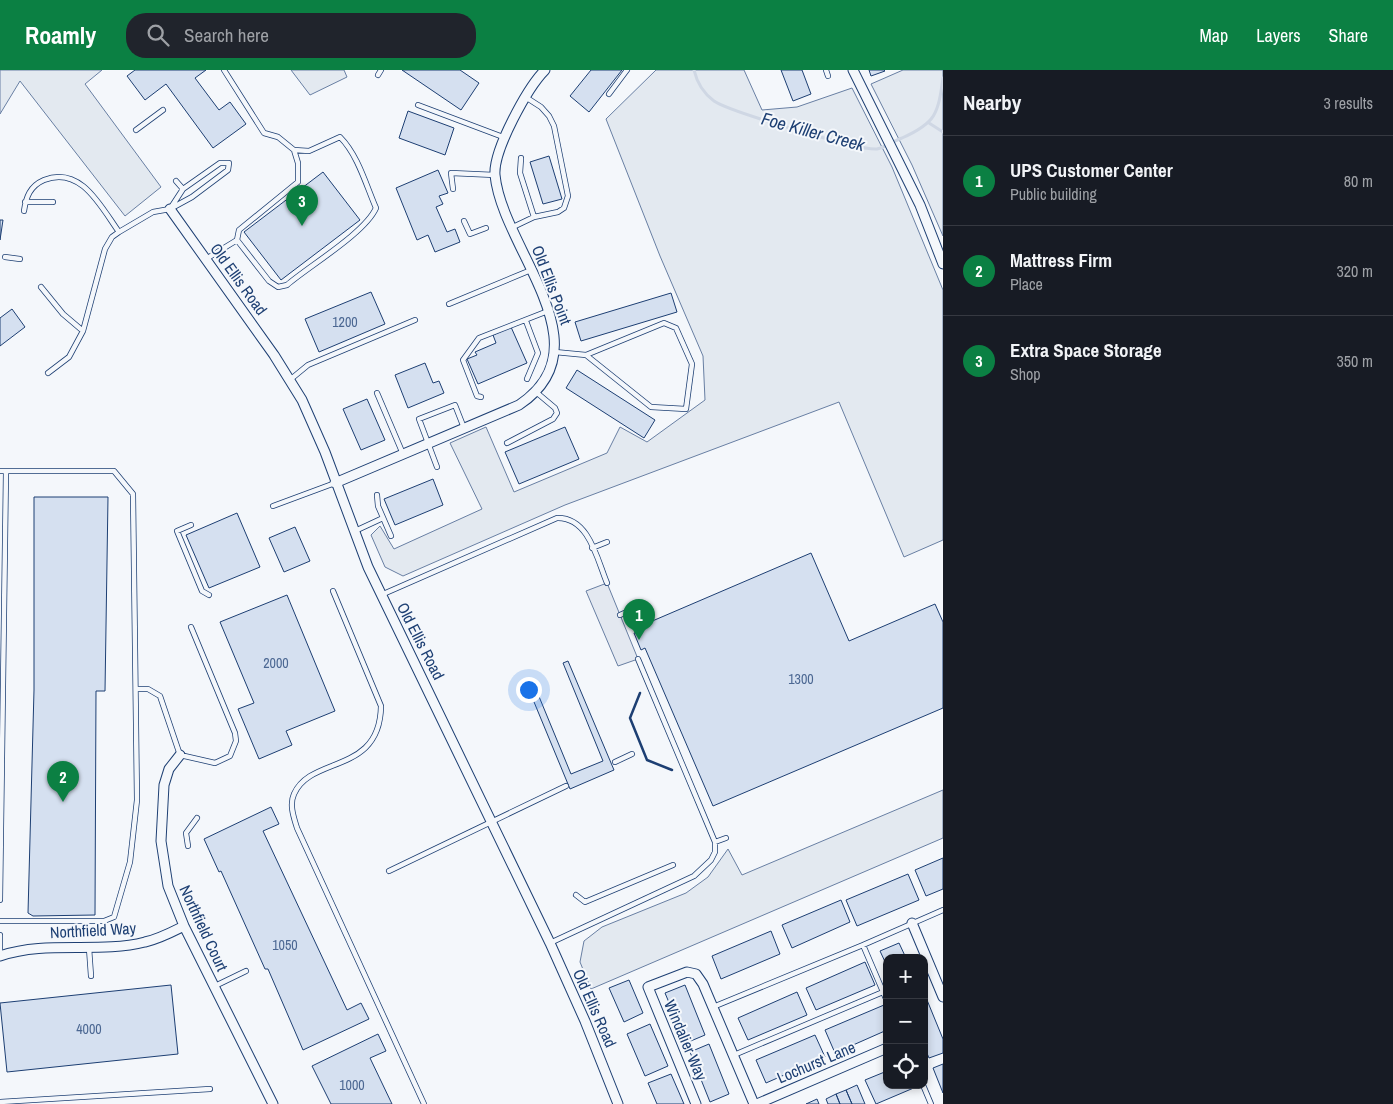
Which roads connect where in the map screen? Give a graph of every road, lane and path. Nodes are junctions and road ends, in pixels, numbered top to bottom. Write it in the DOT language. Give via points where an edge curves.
graph roads {
  1 [pos="224,70"];
  2 [pos="381,70"];
  3 [pos="627,70"];
  4 [pos="826,70"];
  5 [pos="853,70"];
  6 [pos="542,71"];
  7 [pos="378,75"];
  8 [pos="828,76"];
  9 [pos="608,94"];
  10 [pos="527,98"];
  11 [pos="418,104"];
  12 [pos="163,110"];
  13 [pos="136,130"];
  14 [pos="503,137"];
  15 [pos="294,150"];
  16 [pos="522,158"];
  17 [pos="208,171"];
  18 [pos="495,175"];
  19 [pos="176,180"];
  20 [pos="216,180"];
  21 [pos="183,189"];
  22 [pos="453,189"];
  23 [pos="25,202"];
  24 [pos="53,202"];
  25 [pos="170,209"];
  26 [pos="24,210"];
  27 [pos="534,217"];
  28 [pos="464,221"];
  29 [pos="513,226"];
  30 [pos="486,228"];
  31 [pos="119,232"];
  32 [pos="237,240"];
  33 [pos="5,257"];
  34 [pos="20,259"];
  35 [pos="206,259"];
  36 [pos="943,264"];
  37 [pos="530,270"];
  38 [pos="41,287"];
  39 [pos="448,304"];
  40 [pos="548,311"];
  41 [pos="415,320"];
  42 [pos="526,321"];
  43 [pos="82,331"];
  44 [pos="555,352"];
  45 [pos="586,355"];
  46 [pos="48,374"];
  47 [pos="291,379"];
  48 [pos="527,379"];
  49 [pos="536,392"];
  50 [pos="377,393"];
  51 [pos="481,397"];
  52 [pos="464,428"];
  53 [pos="429,443"];
  54 [pos="507,443"];
  55 [pos="402,454"];
  56 [pos="437,467"];
  57 [pos="0,471"];
  58 [pos="6,471"];
  59 [pos="335,483"];
  60 [pos="377,495"];
  61 [pos="272,506"];
  62 [pos="383,518"];
  63 [pos="190,525"];
  64 [pos="353,532"];
  65 [pos="391,536"];
  66 [pos="607,542"];
  67 [pos="592,548"];
  68 [pos="607,583"];
  69 [pos="333,591"];
  70 [pos="209,594"];
  71 [pos="381,595"];
  72 [pos="640,606"];
  73 [pos="620,615"];
  74 [pos="191,627"];
  75 [pos="638,659"];
  76 [pos="136,689"];
  77 [pos="632,754"];
  78 [pos="180,755"];
  79 [pos="615,762"];
  80 [pos="566,786"];
  81 [pos="197,818"];
  82 [pos="493,821"];
  83 [pos="726,838"];
  84 [pos="715,842"];
  85 [pos="188,846"];
  86 [pos="673,865"];
  87 [pos="389,871"];
  88 [pos="576,895"];
  89 [pos="0,900"];
  90 [pos="943,910"];
  91 [pos="0,921"];
  92 [pos="912,923"];
  93 [pos="184,926"];
  94 [pos="0,935"];
  95 [pos="550,943"];
  96 [pos="863,945"];
  97 [pos="89,947"];
  98 [pos="0,956"];
  99 [pos="246,971"];
  100 [pos="91,976"];
  101 [pos="215,986"];
  102 [pos="883,992"];
  103 [pos="943,997"];
  104 [pos="713,1007"];
  105 [pos="883,1050"];
  106 [pos="734,1055"];
  107 [pos="210,1089"];
  108 [pos="925,1089"];
  109 [pos="0,1102"];
  110 [pos="273,1104"];
  111 [pos="424,1104"];
  112 [pos="618,1104"];
  113 [pos="696,1104"];
  114 [pos="756,1104"];
  115 [pos="931,1104"];
  1 -- 15 [label="lane" via="264,133 278,137"];
  2 -- 7 [label="lane"];
  3 -- 9 [label="lane"];
  4 -- 8 [label="lane"];
  5 -- 36 [label="street" via="920,205"];
  6 -- 10 [label="street, Old Ellis Point"];
  10 -- 14 [label="street, Old Ellis Point"];
  10 -- 27 [label="lane" via="541,107 554,126 568,196 567,204 558,212"];
  11 -- 14 [label="lane"];
  12 -- 13 [label="lane"];
  14 -- 18 [label="street, Old Ellis Point"];
  15 -- 32 [label="lane" via="298,182 239,230"];
  15 -- 32 [label="lane" via="309,151 340,137 347,143 376,208 372,218 287,285 278,287 264,275"];
  16 -- 27 [label="lane" via="520,173"];
  17 -- 20 [label="lane"];
  17 -- 20 [label="lane" via="220,162 229,163 228,170"];
  17 -- 21 [label="lane"];
  18 -- 22 [label="lane" via="451,173"];
  18 -- 29 [label="street, Old Ellis Point"];
  19 -- 21 [label="lane"];
  20 -- 25 [label="lane"];
  21 -- 25 [label="lane"];
  23 -- 24 [label="lane"];
  23 -- 26 [label="lane"];
  23 -- 31 [label="lane" via="30,191 46,179 61,177 75,180 90,191"];
  25 -- 31 [label="lane" via="153,212"];
  25 -- 35 [label="street, Old Ellis Road"];
  27 -- 29 [label="lane"];
  28 -- 30 [label="lane" via="470,234"];
  29 -- 37 [label="street, Old Ellis Point"];
  31 -- 43 [label="lane" via="105,249"];
  32 -- 35 [label="lane"];
  33 -- 34 [label="lane"];
  35 -- 47 [label="street, Old Ellis Road"];
  37 -- 39 [label="lane"];
  37 -- 40 [label="street, Old Ellis Point"];
  38 -- 43 [label="lane"];
  40 -- 42 [label="lane"];
  40 -- 44 [label="street, Old Ellis Point" via="554,331"];
  41 -- 47 [label="lane" via="308,365"];
  42 -- 48 [label="lane" via="538,353"];
  42 -- 51 [label="lane" via="479,338 463,360"];
  43 -- 46 [label="lane" via="69,357"];
  44 -- 45 [label="lane"];
  44 -- 49 [label="street, Old Ellis Point" via="548,376"];
  45 -- 45 [label="lane" via="650,407 686,408 692,364 676,328 664,323"];
  47 -- 59 [label="street, Old Ellis Road" via="312,421"];
  49 -- 52 [label="street, Old Ellis Point" via="519,405"];
  49 -- 54 [label="lane" via="557,413 553,419"];
  50 -- 55 [label="lane"];
  52 -- 53 [label="street, Old Ellis Point"];
  52 -- 53 [label="lane" via="455,405 419,419"];
  53 -- 55 [label="street, Old Ellis Point"];
  53 -- 56 [label="lane"];
  55 -- 59 [label="street, Old Ellis Point"];
  57 -- 58 [label="lane"];
  58 -- 76 [label="lane" via="114,471 133,494"];
  58 -- 89 [label="lane"];
  59 -- 61 [label="lane"];
  59 -- 64 [label="street, Old Ellis Road"];
  60 -- 62 [label="lane"];
  62 -- 64 [label="lane"];
  62 -- 65 [label="lane"];
  63 -- 70 [label="lane" via="177,531 202,590"];
  64 -- 71 [label="street, Old Ellis Road"];
  66 -- 67 [label="lane"];
  67 -- 68 [label="lane"];
  67 -- 71 [label="lane" via="578,524 565,517 557,518"];
  69 -- 111 [label="lane" via="380,706 380,724 361,752 307,778 294,794 292,811"];
  71 -- 82 [label="street, Old Ellis Road"];
  72 -- 73 [label="lane"];
  74 -- 78 [label="lane" via="236,741 230,756 215,763"];
  75 -- 84 [label="lane"];
  76 -- 78 [label="lane" via="148,689 160,696"];
  76 -- 91 [label="lane" via="137,800 130,862 114,917 104,921"];
  77 -- 79 [label="lane"];
  78 -- 93 [label="street, Northfield Court" via="169,769 164,785 161,841 168,886"];
  80 -- 82 [label="lane"];
  81 -- 85 [label="lane" via="186,833"];
  82 -- 87 [label="lane"];
  82 -- 95 [label="street, Old Ellis Road"];
  83 -- 84 [label="lane"];
  84 -- 95 [label="lane" via="711,860 694,876"];
  86 -- 88 [label="lane" via="584,902"];
  90 -- 92 [label="lane"];
  92 -- 96 [label="lane"];
  92 -- 103 [label="street"];
  93 -- 97 [label="street, Northfield Way" via="145,942"];
  93 -- 101 [label="street, Northfield Court"];
  94 -- 98 [label="lane"];
  95 -- 112 [label="street, Old Ellis Road"];
  96 -- 102 [label="lane"];
  96 -- 104 [label="lane"];
  97 -- 98 [label="street, Northfield Way" via="40,948"];
  97 -- 100 [label="lane"];
  99 -- 101 [label="lane"];
  101 -- 110 [label="street, Northfield Court"];
  102 -- 106 [label="lane"];
  104 -- 106 [label="street"];
  104 -- 113 [label="street, Windalier Way" via="696,974 687,972 648,987"];
  105 -- 114 [label="street, Lochurst Lane"];
  106 -- 114 [label="street"];
  107 -- 109 [label="lane"];
  108 -- 115 [label="lane"];
}
